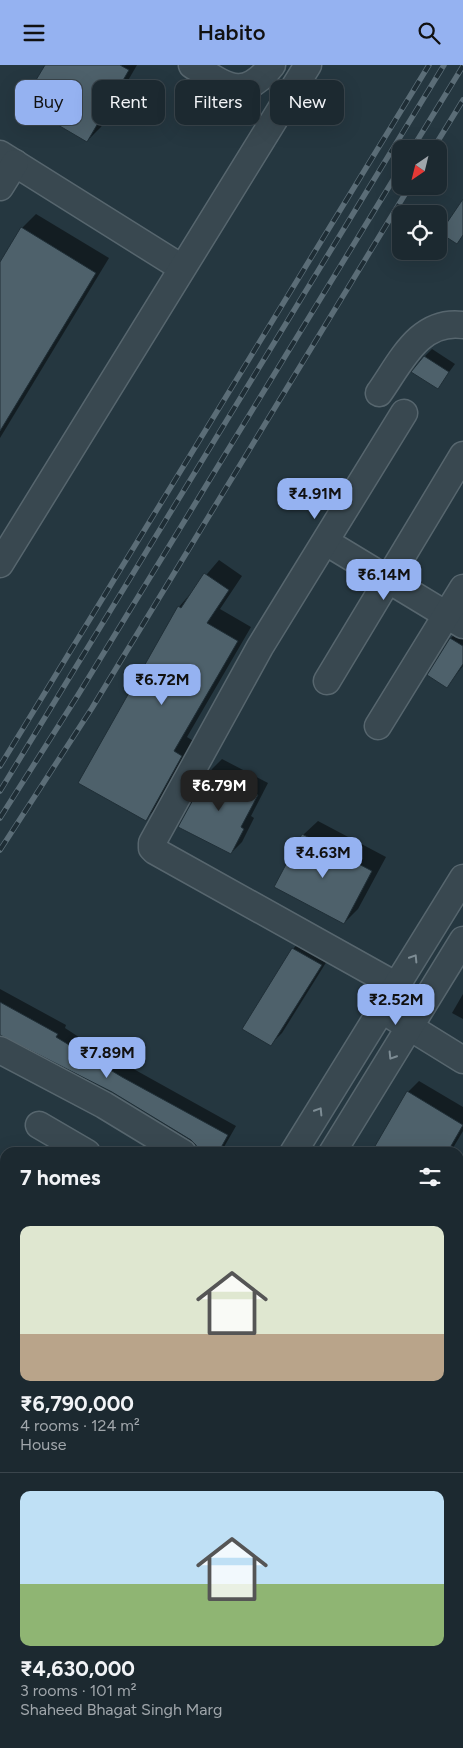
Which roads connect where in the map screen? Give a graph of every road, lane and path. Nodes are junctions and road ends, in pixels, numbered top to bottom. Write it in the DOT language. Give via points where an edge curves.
graph roads {
  1 [pos="192,65"];
  2 [pos="272,65"];
  3 [pos="308,65"];
  4 [pos="7,158"];
  5 [pos="0,187"];
  6 [pos="182,268"];
  7 [pos="462,324"];
  8 [pos="379,393"];
  9 [pos="404,413"];
  10 [pos="463,455"];
  11 [pos="326,542"];
  12 [pos="0,564"];
  13 [pos="387,578"];
  14 [pos="463,588"];
  15 [pos="455,620"];
  16 [pos="327,681"];
  17 [pos="378,726"];
  18 [pos="463,878"];
  19 [pos="463,940"];
  20 [pos="397,986"];
  21 [pos="381,1010"];
  22 [pos="409,1027"];
  23 [pos="0,1050"];
  24 [pos="463,1059"];
  25 [pos="39,1125"];
  26 [pos="77,1147"];
  27 [pos="173,1147"];
  28 [pos="297,1147"];
  29 [pos="336,1147"];
  1 -- 2 [label="street" via="224,85 240,89 254,83"];
  3 -- 6 [label="street"];
  4 -- 5 [label="street"];
  4 -- 6 [label="street"];
  6 -- 12 [label="street"];
  7 -- 8 [label="street" via="445,325 419,337"];
  9 -- 11 [label="street"];
  10 -- 13 [label="street"];
  11 -- 13 [label="street"];
  11 -- 20 [label="street" via="260,647 152,847"];
  13 -- 15 [label="street"];
  13 -- 16 [label="street"];
  14 -- 15 [label="street"];
  15 -- 17 [label="street"];
  20 -- 18 [label="street, one-way"];
  19 -- 22 [label="street"];
  20 -- 21 [label="street"];
  21 -- 22 [label="street"];
  28 -- 21 [label="street, one-way"];
  22 -- 24 [label="street"];
  22 -- 29 [label="street, one-way"];
  23 -- 27 [label="street" via="104,1105"];
  25 -- 26 [label="street"];
}
